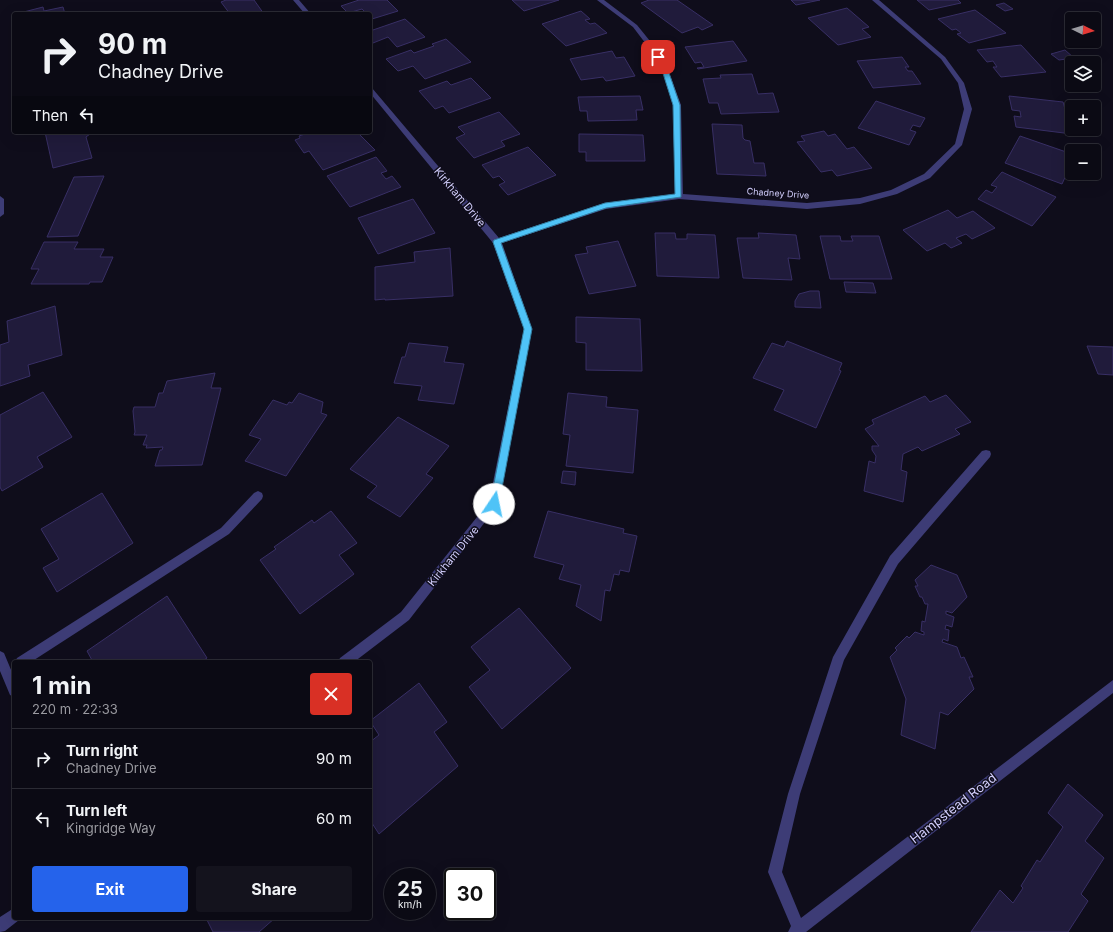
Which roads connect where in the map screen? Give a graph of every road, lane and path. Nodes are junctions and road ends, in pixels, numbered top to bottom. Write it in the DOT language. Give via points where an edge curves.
graph roads {
  1 [pos="296,0"];
  2 [pos="600,0"];
  3 [pos="875,0"];
  4 [pos="306,12"];
  5 [pos="372,91"];
  6 [pos="679,196"];
  7 [pos="0,199"];
  8 [pos="0,214"];
  9 [pos="497,242"];
  10 [pos="986,454"];
  11 [pos="258,496"];
  12 [pos="0,657"];
  13 [pos="24,660"];
  14 [pos="347,660"];
  15 [pos="10,669"];
  16 [pos="12,680"];
  17 [pos="1113,686"];
  18 [pos="12,917"];
  19 [pos="0,926"];
  20 [pos="797,930"];
  1 -- 4 [label="street"];
  2 -- 6 [label="street" via="635,26 664,67 677,105"];
  3 -- 6 [label="street, Chadney Drive" via="943,58 961,83 968,109 958,145 927,176 894,192 860,201 814,205"];
  5 -- 9 [label="street, Kirkham Drive"];
  6 -- 9 [label="street, Chadney Drive" via="605,206"];
  7 -- 8 [label="street"];
  9 -- 14 [label="street, Kirkham Drive" via="528,329 494,504 405,616"];
  10 -- 20 [label="street" via="894,560 839,657 794,794 775,872"];
  11 -- 13 [label="street" via="225,531"];
  12 -- 15 [label="street"];
  15 -- 16 [label="street"];
  17 -- 20 [label="street, Hampstead Road"];
  18 -- 19 [label="street"];
}
